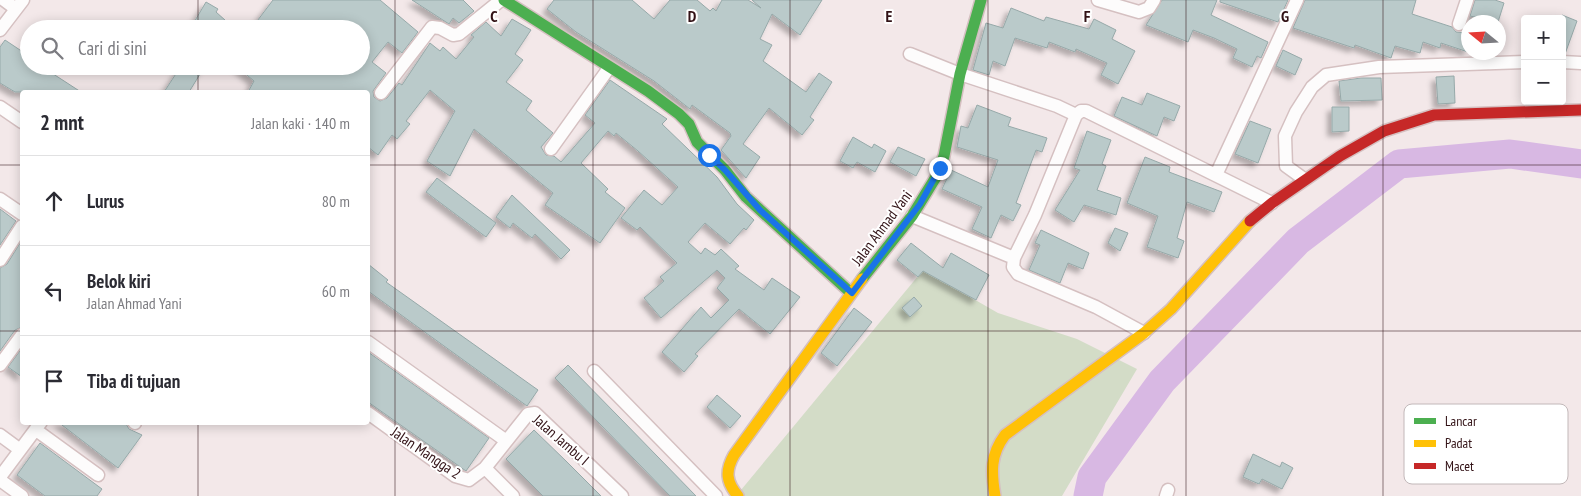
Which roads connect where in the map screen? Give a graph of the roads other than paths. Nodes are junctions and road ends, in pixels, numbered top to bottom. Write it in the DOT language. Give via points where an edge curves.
graph roads {
  1 [pos="4,0"];
  2 [pos="503,0"];
  3 [pos="982,0"];
  4 [pos="1098,0"];
  5 [pos="1154,0"];
  6 [pos="1296,0"];
  7 [pos="1467,0"];
  8 [pos="19,5"];
  9 [pos="1459,24"];
  10 [pos="0,30"];
  11 [pos="910,54"];
  12 [pos="1521,62"];
  13 [pos="1566,62"];
  14 [pos="1581,63"];
  15 [pos="609,68"];
  16 [pos="960,74"];
  17 [pos="381,93"];
  18 [pos="0,108"];
  19 [pos="1581,110"];
  20 [pos="1076,115"];
  21 [pos="20,121"];
  22 [pos="552,149"];
  23 [pos="1216,175"];
  24 [pos="1304,180"];
  25 [pos="0,199"];
  26 [pos="1272,203"];
  27 [pos="20,213"];
  28 [pos="912,216"];
  29 [pos="20,229"];
  30 [pos="1014,258"];
  31 [pos="0,260"];
  32 [pos="852,293"];
  33 [pos="1144,332"];
  34 [pos="20,338"];
  35 [pos="370,343"];
  36 [pos="0,365"];
  37 [pos="594,371"];
  38 [pos="370,414"];
  39 [pos="38,426"];
  40 [pos="0,434"];
  41 [pos="506,440"];
  42 [pos="19,449"];
  43 [pos="485,468"];
  44 [pos="98,475"];
  45 [pos="0,478"];
  46 [pos="22,496"];
  47 [pos="513,496"];
  48 [pos="622,496"];
  49 [pos="716,496"];
  50 [pos="738,496"];
  51 [pos="995,496"];
  1 -- 8 [label="street"];
  2 -- 15 [label="street"];
  2 -- 17 [label="street" via="459,34 452,35 432,27"];
  3 -- 16 [label="street, Jalan Ahmad Yani"];
  4 -- 5 [label="street" via="1139,12 1147,10"];
  6 -- 23 [label="street"];
  7 -- 9 [label="street"];
  8 -- 10 [label="street"];
  11 -- 16 [label="street"];
  12 -- 24 [label="street" via="1379,67 1326,75 1312,87 1286,136 1286,166"];
  13 -- 14 [label="street"];
  15 -- 22 [label="street"];
  15 -- 32 [label="street" via="679,114 689,124 697,142 746,197"];
  16 -- 20 [label="street"];
  16 -- 28 [label="street, Jalan Ahmad Yani" via="944,156 936,177"];
  18 -- 21 [label="street"];
  19 -- 24 [label="street" via="1434,115 1384,131"];
  20 -- 23 [label="street" via="1086,111"];
  20 -- 30 [label="street"];
  23 -- 26 [label="street"];
  24 -- 26 [label="street"];
  25 -- 27 [label="street"];
  26 -- 33 [label="street" via="1248,223 1178,302"];
  28 -- 30 [label="street"];
  28 -- 32 [label="street, Jalan Ahmad Yani"];
  29 -- 31 [label="street"];
  30 -- 33 [label="street" via="1013,267 1018,274 1096,307"];
  32 -- 50 [label="street, Jalan Ahmad Yani" via="731,461 727,471 728,482"];
  33 -- 51 [label="street" via="1006,435 991,461"];
  34 -- 36 [label="street"];
  35 -- 41 [label="street"];
  37 -- 49 [label="street"];
  38 -- 43 [label="street, Jalan Mangga 2" via="460,478 469,480"];
  39 -- 42 [label="street"];
  39 -- 44 [label="street"];
  40 -- 42 [label="street"];
  41 -- 43 [label="street, Jalan Jambu I"];
  41 -- 48 [label="street, Jalan Jambu I" via="528,414 535,413"];
  42 -- 45 [label="street"];
  43 -- 47 [label="street"];
  45 -- 46 [label="street"];
}
